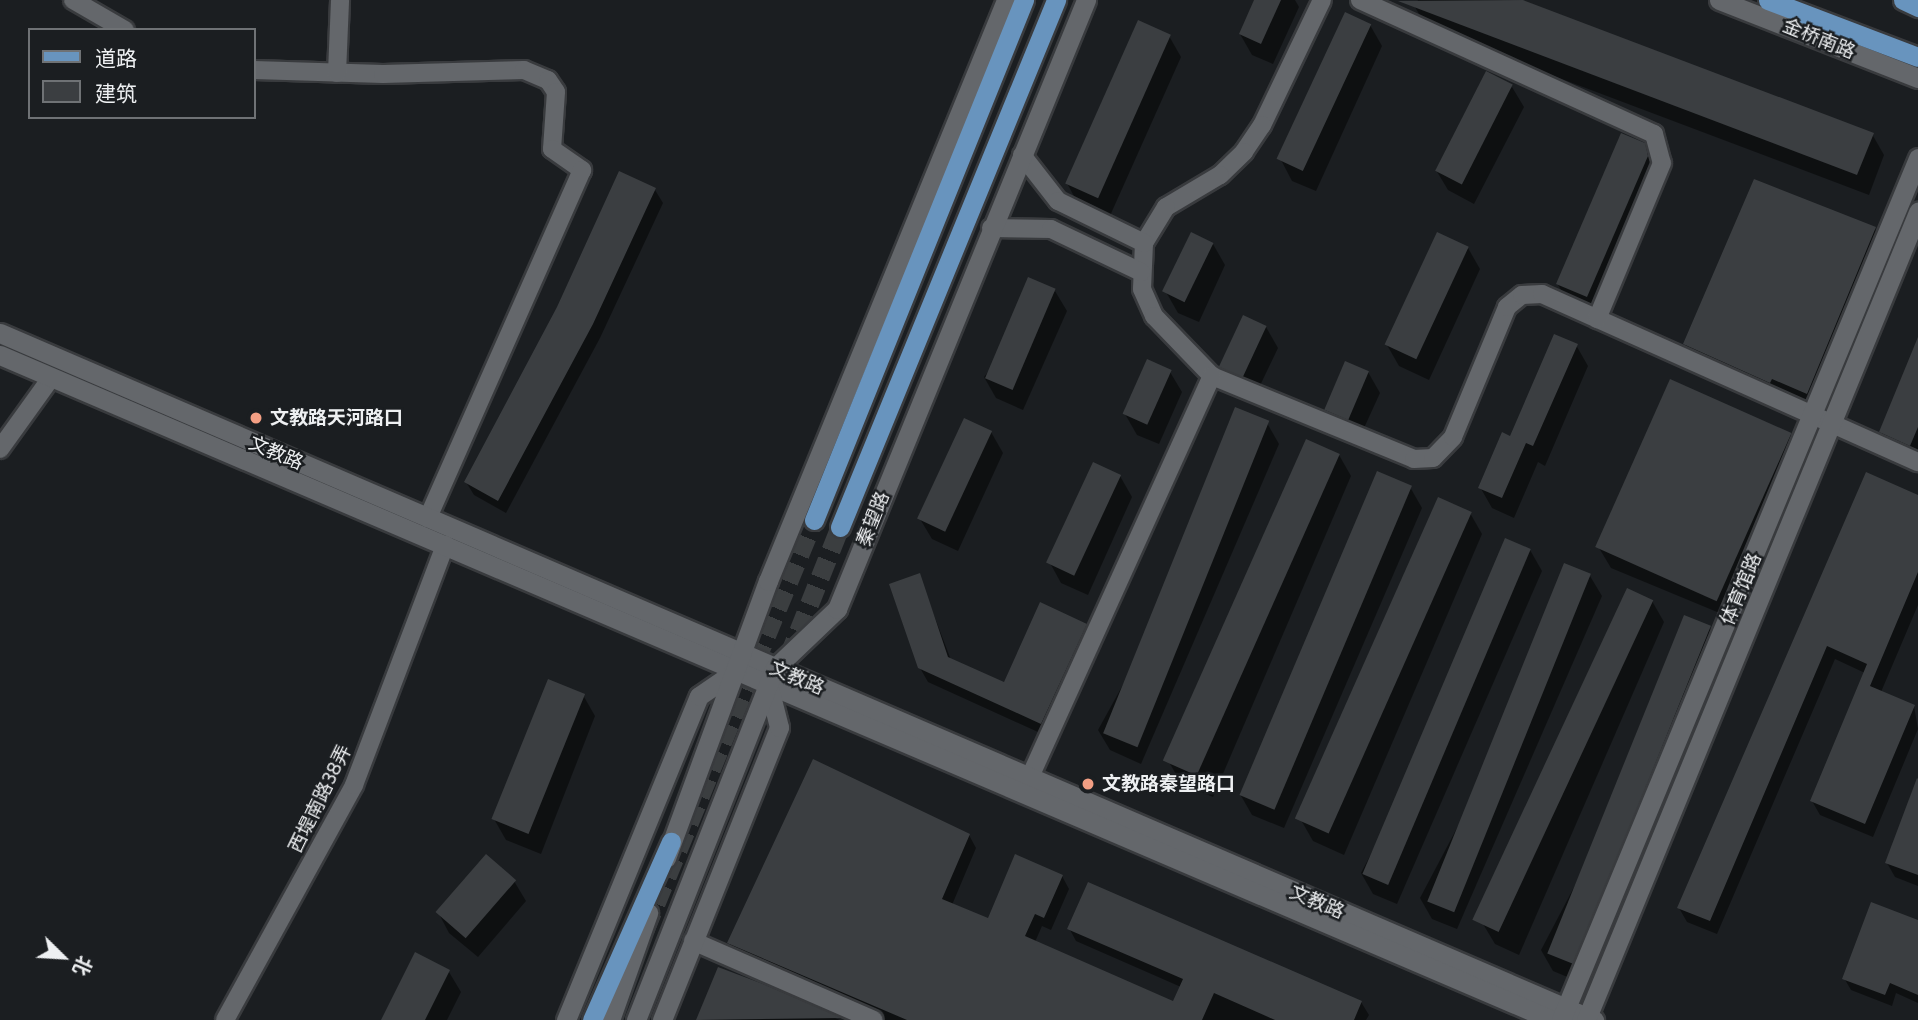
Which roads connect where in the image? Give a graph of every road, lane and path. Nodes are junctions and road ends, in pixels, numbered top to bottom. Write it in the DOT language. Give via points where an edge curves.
graph roads {
  1 [pos="73,0"];
  2 [pos="340,0"];
  3 [pos="1006,0"];
  4 [pos="1024,0"];
  5 [pos="1056,0"];
  6 [pos="1086,0"];
  7 [pos="1322,0"];
  8 [pos="1360,0"];
  9 [pos="1719,0"];
  10 [pos="1768,0"];
  11 [pos="1903,0"];
  12 [pos="1918,7"];
  13 [pos="122,28"];
  14 [pos="1918,57"];
  15 [pos="256,70"];
  16 [pos="337,73"];
  17 [pos="1918,78"];
  18 [pos="1022,155"];
  19 [pos="1918,158"];
  20 [pos="1918,212"];
  21 [pos="991,228"];
  22 [pos="1143,243"];
  23 [pos="1141,272"];
  24 [pos="1597,319"];
  25 [pos="0,333"];
  26 [pos="0,355"];
  27 [pos="1212,376"];
  28 [pos="51,378"];
  29 [pos="1813,416"];
  30 [pos="1833,425"];
  31 [pos="0,449"];
  32 [pos="1918,462"];
  33 [pos="428,518"];
  34 [pos="814,520"];
  35 [pos="840,527"];
  36 [pos="445,545"];
  37 [pos="740,662"];
  38 [pos="772,676"];
  39 [pos="1029,779"];
  40 [pos="671,842"];
  41 [pos="693,941"];
  42 [pos="1560,1016"];
  43 [pos="1589,1019"];
  44 [pos="225,1020"];
  45 [pos="566,1020"];
  46 [pos="592,1020"];
  47 [pos="610,1020"];
  48 [pos="638,1020"];
  49 [pos="662,1020"];
  50 [pos="874,1020"];
  1 -- 13 [label="street"];
  2 -- 16 [label="street"];
  3 -- 37 [label="main road" via="773,568"];
  4 -- 34 [label="main road"];
  5 -- 35 [label="main road, 秦望路"];
  6 -- 18 [label="main road, 秦望路"];
  7 -- 22 [label="street" via="1262,125 1244,152 1220,175 1166,207"];
  8 -- 24 [label="street" via="1654,134 1662,163"];
  9 -- 17 [label="main road, 金桥南路"];
  10 -- 14 [label="main road, 金桥南路"];
  11 -- 12 [label="main road"];
  15 -- 16 [label="street"];
  16 -- 33 [label="street" via="524,69 548,80 556,92 552,149 582,170"];
  18 -- 21 [label="main road, 秦望路"];
  18 -- 22 [label="street" via="1058,201"];
  19 -- 29 [label="main road, 体育馆路"];
  20 -- 30 [label="main road, 体育馆路"];
  21 -- 23 [label="street" via="1051,229"];
  21 -- 38 [label="main road, 秦望路" via="837,609"];
  22 -- 23 [label="street"];
  23 -- 27 [label="street" via="1142,289 1153,316"];
  24 -- 27 [label="street" via="1542,293 1514,300 1448,446 1424,460"];
  24 -- 29 [label="street"];
  25 -- 33 [label="main road, 文教路"];
  26 -- 28 [label="main road, 文教路"];
  27 -- 39 [label="street"];
  28 -- 31 [label="street"];
  28 -- 36 [label="main road, 文教路"];
  29 -- 30 [label="street"];
  29 -- 42 [label="main road, 体育馆路"];
  30 -- 32 [label="street"];
  30 -- 43 [label="main road, 体育馆路"];
  33 -- 37 [label="main road, 文教路"];
  36 -- 37 [label="main road, 文教路"];
  36 -- 44 [label="street, 西堤南路38弄" via="354,785"];
  37 -- 38 [label="main road, 文教路"];
  37 -- 40 [label="main road"];
  37 -- 45 [label="main road" via="699,696"];
  38 -- 39 [label="main road, 文教路"];
  38 -- 41 [label="main road" via="779,727"];
  38 -- 42 [label="main road, 文教路"];
  38 -- 48 [label="main road, 秦望路"];
  39 -- 42 [label="main road, 文教路"];
  40 -- 46 [label="main road"];
  40 -- 47 [label="main road"];
  41 -- 49 [label="main road"];
  41 -- 50 [label="street"];
  42 -- 43 [label="main road, 文教路"];
}
